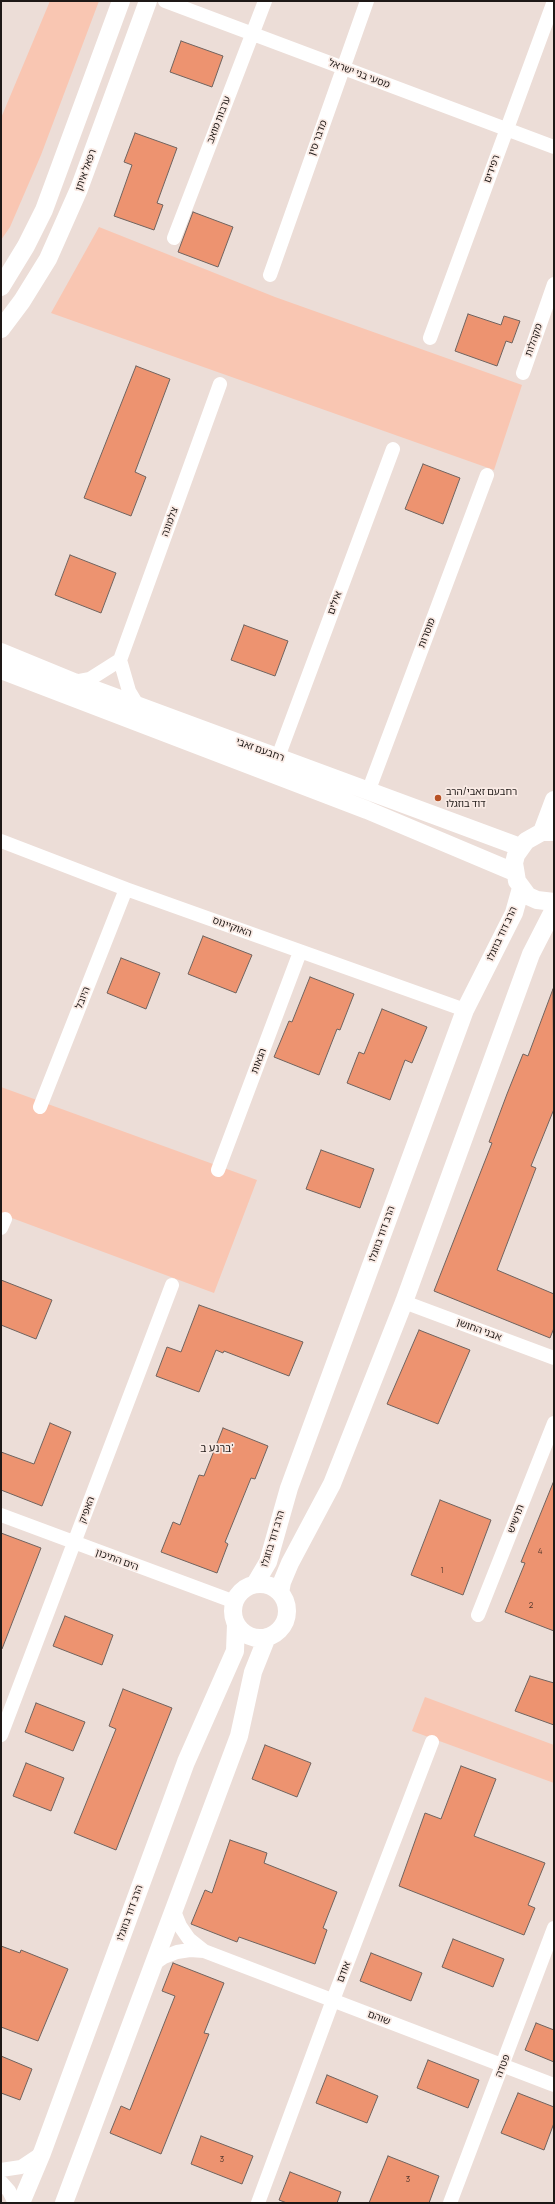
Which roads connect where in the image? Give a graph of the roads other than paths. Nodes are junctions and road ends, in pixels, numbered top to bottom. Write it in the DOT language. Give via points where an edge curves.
graph roads {
  1 [pos="121,1"];
  2 [pos="148,1"];
  3 [pos="165,1"];
  4 [pos="265,1"];
  5 [pos="367,1"];
  6 [pos="554,1"];
  7 [pos="252,34"];
  8 [pos="343,68"];
  9 [pos="507,129"];
  10 [pos="554,147"];
  11 [pos="174,238"];
  12 [pos="270,275"];
  13 [pos="554,284"];
  14 [pos="1,287"];
  15 [pos="1,329"];
  16 [pos="430,338"];
  17 [pos="523,373"];
  18 [pos="220,384"];
  19 [pos="393,449"];
  20 [pos="487,475"];
  21 [pos="1,652"];
  22 [pos="120,660"];
  23 [pos="1,670"];
  24 [pos="74,682"];
  25 [pos="138,706"];
  26 [pos="278,756"];
  27 [pos="368,792"];
  28 [pos="554,800"];
  29 [pos="548,832"];
  30 [pos="1,841"];
  31 [pos="520,847"];
  32 [pos="517,880"];
  33 [pos="126,889"];
  34 [pos="554,902"];
  35 [pos="554,909"];
  36 [pos="300,952"];
  37 [pos="465,1010"];
  38 [pos="40,1107"];
  39 [pos="218,1170"];
  40 [pos="172,1285"];
  41 [pos="404,1302"];
  42 [pos="554,1358"];
  43 [pos="554,1423"];
  44 [pos="1,1515"];
  45 [pos="74,1544"];
  46 [pos="255,1584"];
  47 [pos="280,1593"];
  48 [pos="234,1602"];
  49 [pos="478,1615"];
  50 [pos="236,1624"];
  51 [pos="267,1637"];
  52 [pos="1,1736"];
  53 [pos="432,1742"];
  54 [pos="174,1909"];
  55 [pos="554,1928"];
  56 [pos="204,1951"];
  57 [pos="152,1965"];
  58 [pos="333,2000"];
  59 [pos="503,2066"];
  60 [pos="554,2085"];
  61 [pos="42,2153"];
  62 [pos="1,2170"];
  63 [pos="1,2182"];
  64 [pos="15,2203"];
  65 [pos="21,2203"];
  66 [pos="64,2203"];
  67 [pos="258,2203"];
  68 [pos="450,2203"];
  1 -- 14 [label="street" via="44,210"];
  2 -- 15 [label="street, רפאל איתן" via="79,189 48,259"];
  3 -- 7 [label="street, מסעי בני ישראל"];
  4 -- 7 [label="street, ערבות מואב"];
  5 -- 8 [label="street, מדבר סין"];
  6 -- 9 [label="street, רפידים"];
  7 -- 8 [label="street, מסעי בני ישראל"];
  7 -- 11 [label="street, ערבות מואב"];
  8 -- 9 [label="street, מסעי בני ישראל"];
  8 -- 12 [label="street, מדבר סין"];
  9 -- 10 [label="street, מסעי בני ישראל"];
  9 -- 16 [label="street, רפידים"];
  13 -- 17 [label="street, מקהלות"];
  18 -- 22 [label="street, צלמונה"];
  19 -- 26 [label="street, אילים"];
  20 -- 27 [label="street, מוסרות"];
  21 -- 24 [label="street, רחבעם זאבי"];
  22 -- 24 [label="street" via="90,679"];
  22 -- 25 [label="street" via="129,691"];
  23 -- 32 [label="street, רחבעם זאבי" via="367,810"];
  24 -- 25 [label="street, רחבעם זאבי"];
  25 -- 26 [label="street, רחבעם זאבי"];
  26 -- 27 [label="street, רחבעם זאבי"];
  27 -- 31 [label="street, רחבעם זאבי"];
  28 -- 29 [label="street"];
  29 -- 31 [label="street" via="532,836"];
  30 -- 33 [label="street, האוקיינוס"];
  31 -- 32 [label="street, הרב דוד בוזגלו" via="516,855"];
  32 -- 34 [label="street, רחבעם זאבי" via="528,896"];
  32 -- 37 [label="street, הרב דוד בוזגלו" via="514,913"];
  33 -- 36 [label="street, האוקיינוס"];
  33 -- 38 [label="street, היובל"];
  35 -- 41 [label="street" via="531,954"];
  36 -- 37 [label="street, האוקיינוס"];
  36 -- 39 [label="street, הגאות"];
  37 -- 46 [label="street, הרב דוד בוזגלו" via="296,1470 268,1562"];
  40 -- 45 [label="street, האפיק"];
  41 -- 42 [label="street, אבני החושן"];
  41 -- 47 [label="street" via="332,1484 290,1563"];
  43 -- 49 [label="street, תרשיש"];
  44 -- 45 [label="street, הים התיכון"];
  45 -- 48 [label="street, הים התיכון"];
  45 -- 52 [label="street, האפיק"];
  46 -- 47 [label="street" via="273,1587"];
  46 -- 48 [label="street" via="240,1592"];
  47 -- 51 [label="street" via="286,1605 286,1618 276,1633"];
  48 -- 50 [label="street"];
  50 -- 51 [label="street" via="249,1636"];
  50 -- 61 [label="street, הרב דוד בוזגלו" via="236,1650 186,1762"];
  51 -- 54 [label="street" via="253,1672 239,1736"];
  53 -- 58 [label="street, אודם"];
  54 -- 56 [label="street, שוהם" via="180,1926 189,1939"];
  54 -- 57 [label="street"];
  55 -- 59 [label="street, פטדה"];
  56 -- 57 [label="street, שוהם" via="177,1952"];
  56 -- 58 [label="street, שוהם"];
  57 -- 66 [label="street"];
  58 -- 59 [label="street, שוהם"];
  58 -- 67 [label="street, אודם"];
  59 -- 60 [label="street, שוהם"];
  59 -- 68 [label="street, פטדה"];
  61 -- 62 [label="street" via="21,2167"];
  61 -- 65 [label="street, הרב דוד בוזגלו"];
  63 -- 64 [label="street"];
}
